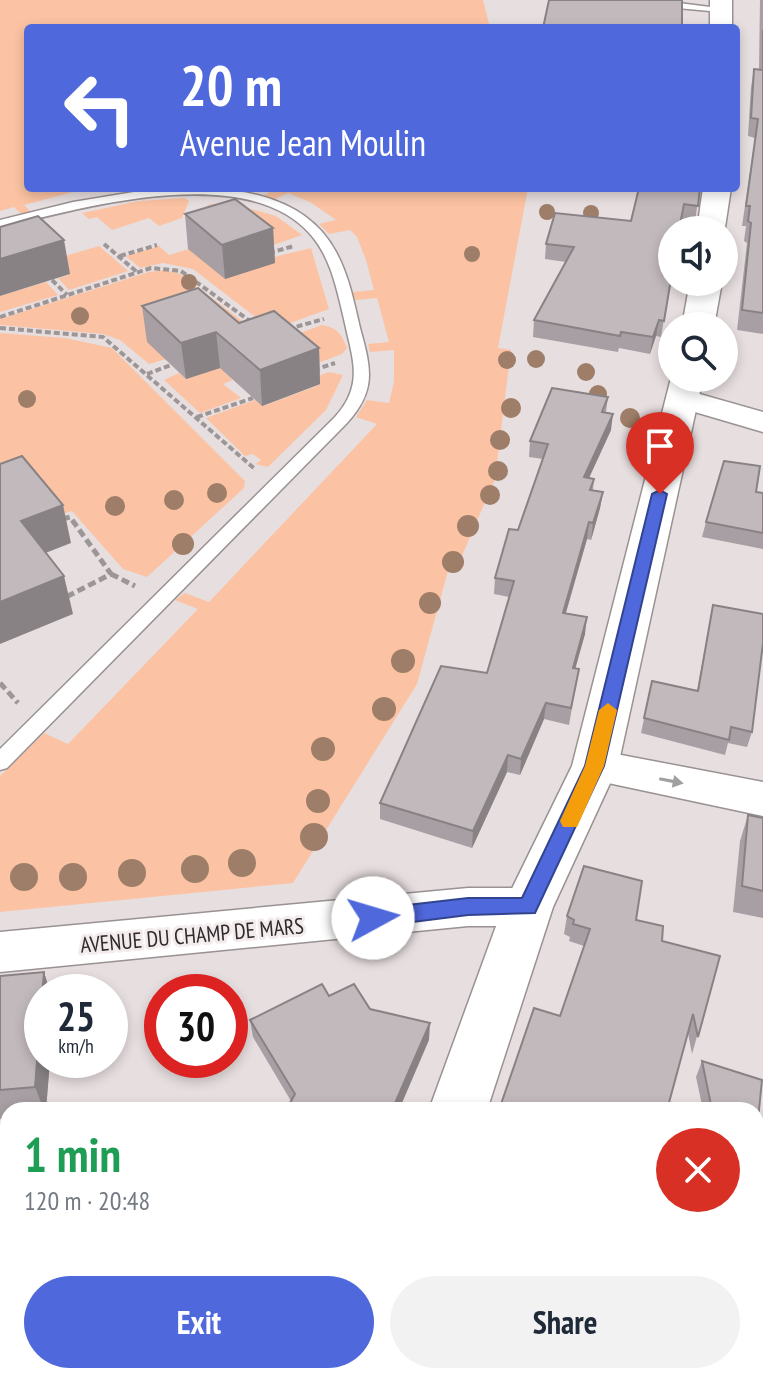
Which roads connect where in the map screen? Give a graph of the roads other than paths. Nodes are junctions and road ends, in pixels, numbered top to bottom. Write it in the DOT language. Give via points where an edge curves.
graph roads {
  1 [pos="622,0"];
  2 [pos="721,12"];
  3 [pos="142,192"];
  4 [pos="214,192"];
  5 [pos="717,192"];
  6 [pos="714,216"];
  7 [pos="0,224"];
  8 [pos="683,392"];
  9 [pos="693,392"];
  10 [pos="763,422"];
  11 [pos="0,762"];
  12 [pos="595,766"];
  13 [pos="763,799"];
  14 [pos="528,907"];
  15 [pos="0,952"];
  16 [pos="461,1102"];
  1 -- 2 [label="lane"];
  3 -- 7 [label="lane"];
  4 -- 11 [label="lane" via="252,196 307,223 322,239 345,294 362,368 359,397"];
  5 -- 6 [label="main road"];
  8 -- 12 [label="main road"];
  9 -- 10 [label="street"];
  12 -- 13 [label="street, one-way"];
  12 -- 14 [label="main road"];
  14 -- 15 [label="street, AVENUE DU CHAMP DE MARS" via="468,907"];
  14 -- 16 [label="main road"];
}
